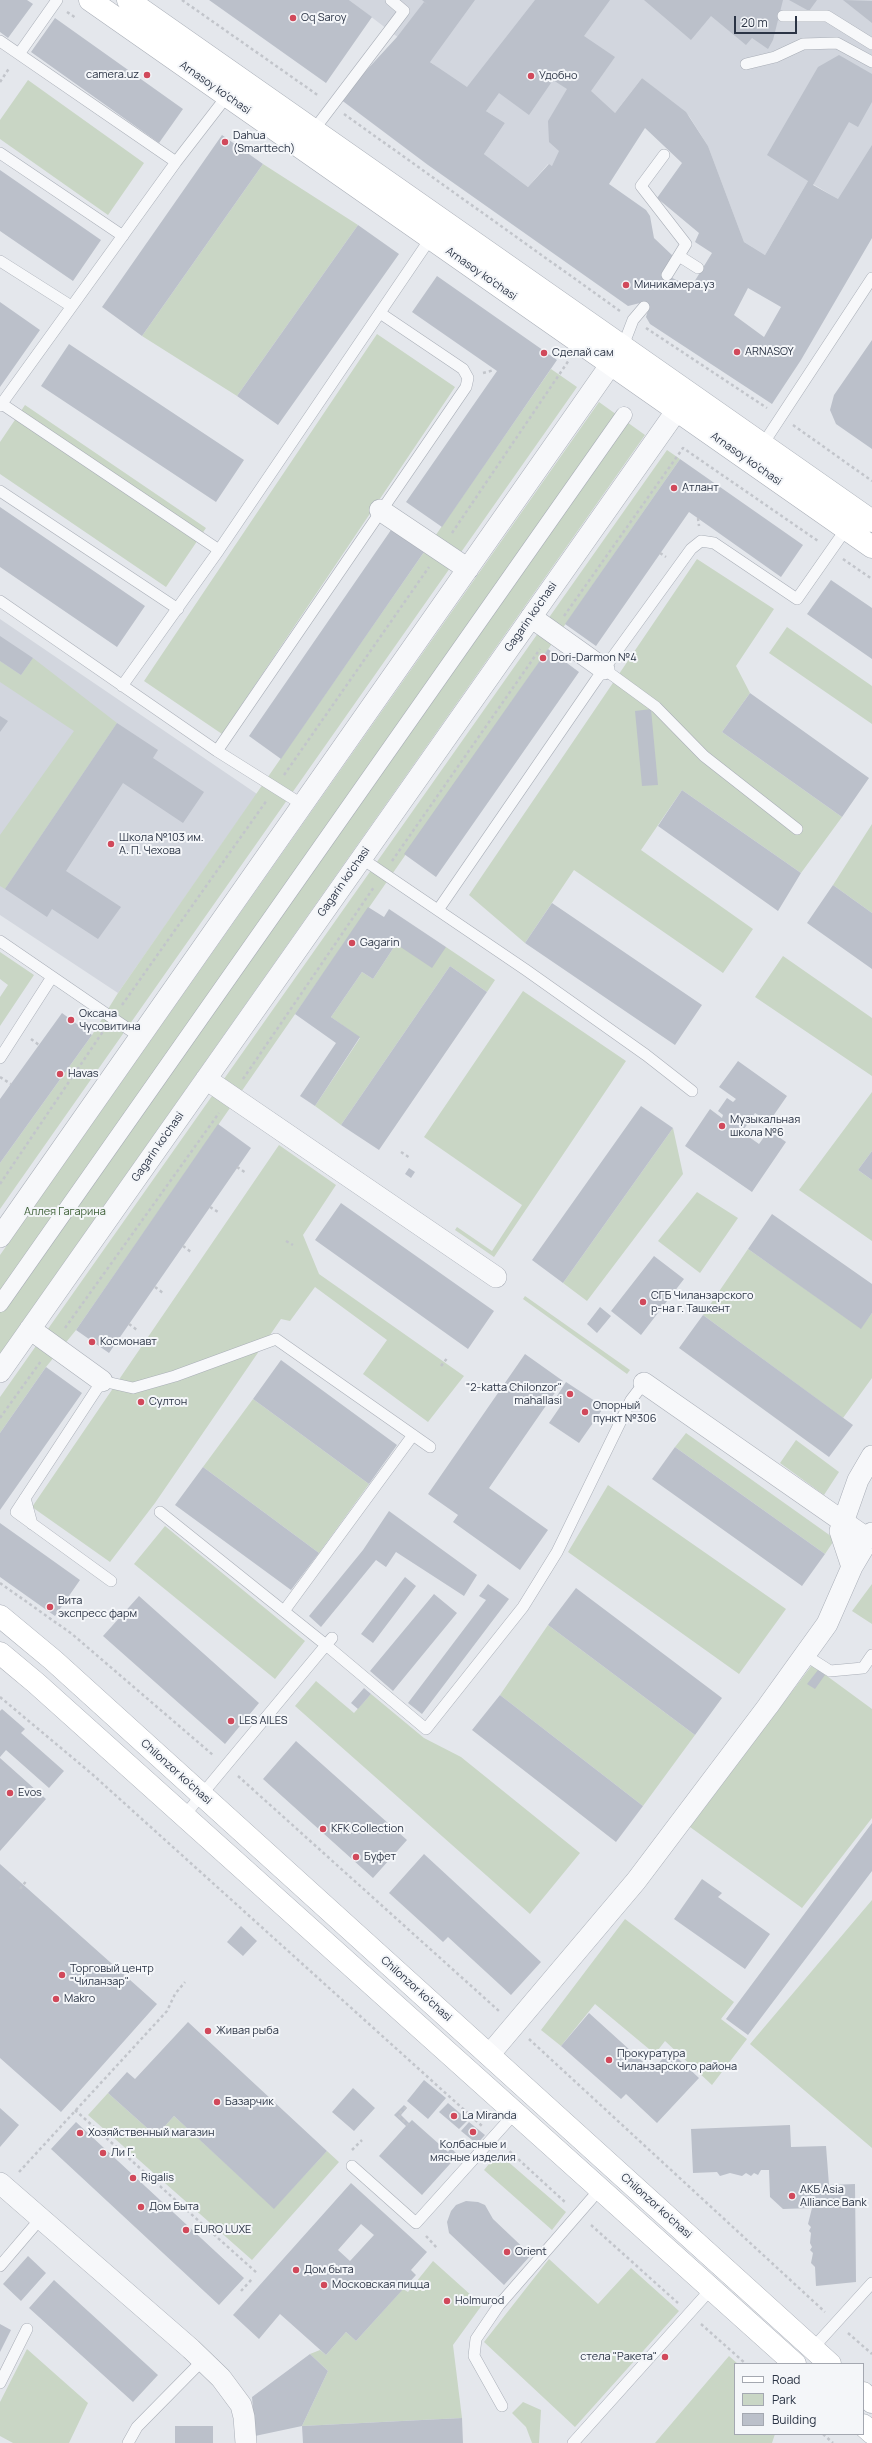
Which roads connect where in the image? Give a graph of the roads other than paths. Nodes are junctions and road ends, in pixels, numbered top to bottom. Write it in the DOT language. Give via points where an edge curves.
graph roads {
  1 [pos="57,0"];
  2 [pos="90,0"];
  3 [pos="390,0"];
  4 [pos="133,2"];
  5 [pos="783,16"];
  6 [pos="0,41"];
  7 [pos="872,44"];
  8 [pos="19,54"];
  9 [pos="872,62"];
  10 [pos="746,64"];
  11 [pos="227,96"];
  12 [pos="314,131"];
  13 [pos="0,153"];
  14 [pos="664,155"];
  15 [pos="176,162"];
  16 [pos="437,230"];
  17 [pos="123,236"];
  18 [pos="679,256"];
  19 [pos="0,261"];
  20 [pos="698,268"];
  21 [pos="667,275"];
  22 [pos="872,278"];
  23 [pos="70,306"];
  24 [pos="644,307"];
  25 [pos="380,314"];
  26 [pos="624,346"];
  27 [pos="611,364"];
  28 [pos="689,393"];
  29 [pos="1,405"];
  30 [pos="677,410"];
  31 [pos="624,415"];
  32 [pos="763,444"];
  33 [pos="0,491"];
  34 [pos="380,510"];
  35 [pos="872,521"];
  36 [pos="846,529"];
  37 [pos="872,547"];
  38 [pos="219,550"];
  39 [pos="468,569"];
  40 [pos="0,601"];
  41 [pos="178,609"];
  42 [pos="531,617"];
  43 [pos="604,669"];
  44 [pos="122,686"];
  45 [pos="217,751"];
  46 [pos="303,805"];
  47 [pos="797,829"];
  48 [pos="361,858"];
  49 [pos="438,910"];
  50 [pos="0,941"];
  51 [pos="52,977"];
  52 [pos="140,1037"];
  53 [pos="0,1058"];
  54 [pos="206,1079"];
  55 [pos="692,1091"];
  56 [pos="0,1237"];
  57 [pos="496,1277"];
  58 [pos="0,1304"];
  59 [pos="30,1329"];
  60 [pos="0,1372"];
  61 [pos="102,1381"];
  62 [pos="644,1382"];
  63 [pos="413,1435"];
  64 [pos="430,1447"];
  65 [pos="872,1456"];
  66 [pos="160,1512"];
  67 [pos="844,1521"];
  68 [pos="871,1538"];
  69 [pos="852,1567"];
  70 [pos="111,1581"];
  71 [pos="284,1611"];
  72 [pos="0,1616"];
  73 [pos="329,1641"];
  74 [pos="0,1653"];
  75 [pos="805,1655"];
  76 [pos="872,1655"];
  77 [pos="202,1795"];
  78 [pos="184,1816"];
  79 [pos="489,2055"];
  80 [pos="472,2074"];
  81 [pos="515,2113"];
  82 [pos="352,2166"];
  83 [pos="3,2185"];
  84 [pos="600,2189"];
  85 [pos="41,2218"];
  86 [pos="0,2266"];
  87 [pos="872,2283"];
  88 [pos="711,2289"];
  89 [pos="26,2329"];
  90 [pos="813,2348"];
  91 [pos="202,2360"];
  92 [pos="794,2363"];
  93 [pos="829,2363"];
  94 [pos="0,2383"];
  95 [pos="864,2395"];
  96 [pos="872,2402"];
  97 [pos="502,2406"];
  98 [pos="864,2426"];
  99 [pos="872,2433"];
  100 [pos="128,2443"];
  101 [pos="246,2443"];
  102 [pos="573,2443"];
  1 -- 8 [label="lane"];
  2 -- 11 [label="main road, Arnasoy ko'chasi"];
  3 -- 12 [label="lane" via="404,10"];
  4 -- 12 [label="main road, Arnasoy ko'chasi"];
  5 -- 7 [label="lane" via="827,16"];
  6 -- 8 [label="lane"];
  8 -- 15 [label="lane"];
  9 -- 10 [label="lane" via="837,43 803,44 775,57"];
  11 -- 15 [label="lane"];
  11 -- 16 [label="main road, Arnasoy ko'chasi"];
  12 -- 16 [label="main road, Arnasoy ko'chasi"];
  13 -- 17 [label="lane"];
  14 -- 18 [label="lane" via="641,186 686,244"];
  15 -- 17 [label="lane"];
  16 -- 25 [label="lane"];
  16 -- 26 [label="main road, Arnasoy ko'chasi"];
  16 -- 27 [label="main road, Arnasoy ko'chasi"];
  17 -- 23 [label="lane"];
  18 -- 20 [label="lane"];
  18 -- 21 [label="lane"];
  19 -- 23 [label="lane"];
  22 -- 32 [label="lane"];
  23 -- 29 [label="lane"];
  24 -- 26 [label="lane" via="633,320"];
  25 -- 34 [label="lane" via="463,369 468,378 466,388"];
  25 -- 38 [label="lane"];
  26 -- 27 [label="main road"];
  26 -- 28 [label="main road, Arnasoy ko'chasi"];
  27 -- 30 [label="main road, Arnasoy ko'chasi"];
  27 -- 39 [label="street"];
  28 -- 30 [label="main road, Gagarin ko'chasi"];
  28 -- 32 [label="main road, Arnasoy ko'chasi"];
  29 -- 38 [label="lane"];
  30 -- 36 [label="main road, Arnasoy ko'chasi"];
  30 -- 42 [label="street, Gagarin ko'chasi"];
  31 -- 58 [label="street"];
  32 -- 35 [label="main road, Arnasoy ko'chasi"];
  33 -- 41 [label="lane"];
  34 -- 39 [label="street"];
  34 -- 45 [label="lane"];
  36 -- 37 [label="main road, Arnasoy ko'chasi"];
  36 -- 43 [label="lane" via="797,599 714,543 701,541 677,566"];
  38 -- 41 [label="lane"];
  39 -- 46 [label="street"];
  40 -- 44 [label="lane"];
  41 -- 44 [label="lane"];
  42 -- 43 [label="street"];
  42 -- 48 [label="street, Gagarin ko'chasi"];
  43 -- 47 [label="lane" via="656,707 704,756"];
  43 -- 49 [label="lane"];
  44 -- 45 [label="lane"];
  45 -- 46 [label="lane"];
  46 -- 52 [label="street"];
  48 -- 49 [label="lane"];
  48 -- 54 [label="street, Gagarin ko'chasi"];
  49 -- 55 [label="lane" via="634,1046"];
  50 -- 51 [label="lane"];
  51 -- 52 [label="lane"];
  51 -- 53 [label="lane"];
  52 -- 56 [label="street"];
  54 -- 57 [label="street"];
  54 -- 59 [label="street, Gagarin ko'chasi"];
  59 -- 60 [label="street, Gagarin ko'chasi"];
  59 -- 61 [label="street"];
  61 -- 63 [label="lane" via="133,1388 175,1376 276,1339"];
  61 -- 70 [label="lane" via="16,1512"];
  62 -- 67 [label="street"];
  62 -- 73 [label="lane" via="631,1400 557,1552 523,1607 426,1729"];
  63 -- 64 [label="lane"];
  63 -- 71 [label="lane"];
  65 -- 67 [label="street" via="858,1480"];
  66 -- 71 [label="lane"];
  67 -- 68 [label="street"];
  67 -- 69 [label="street" via="840,1531"];
  68 -- 69 [label="street"];
  69 -- 75 [label="street" via="827,1624"];
  71 -- 73 [label="lane"];
  72 -- 77 [label="main road, Chilonzor ko'chasi"];
  73 -- 77 [label="lane"];
  74 -- 78 [label="main road"];
  75 -- 76 [label="lane" via="830,1671 863,1668"];
  75 -- 79 [label="street" via="636,1881"];
  77 -- 78 [label="lane"];
  77 -- 79 [label="main road, Chilonzor ko'chasi"];
  78 -- 80 [label="main road"];
  79 -- 80 [label="main road"];
  79 -- 90 [label="main road, Chilonzor ko'chasi"];
  80 -- 81 [label="main road"];
  81 -- 82 [label="lane" via="416,2223"];
  81 -- 84 [label="main road"];
  83 -- 85 [label="street"];
  84 -- 88 [label="main road"];
  84 -- 97 [label="lane" via="499,2305 476,2339 474,2356"];
  85 -- 86 [label="lane"];
  85 -- 91 [label="street"];
  87 -- 90 [label="lane"];
  88 -- 92 [label="main road"];
  88 -- 102 [label="lane"];
  89 -- 94 [label="lane"];
  90 -- 93 [label="main road, Chilonzor ko'chasi"];
  91 -- 100 [label="lane" via="137,2428"];
  91 -- 101 [label="street" via="221,2378 241,2405"];
  95 -- 96 [label="main road"];
  98 -- 99 [label="main road"];
}
